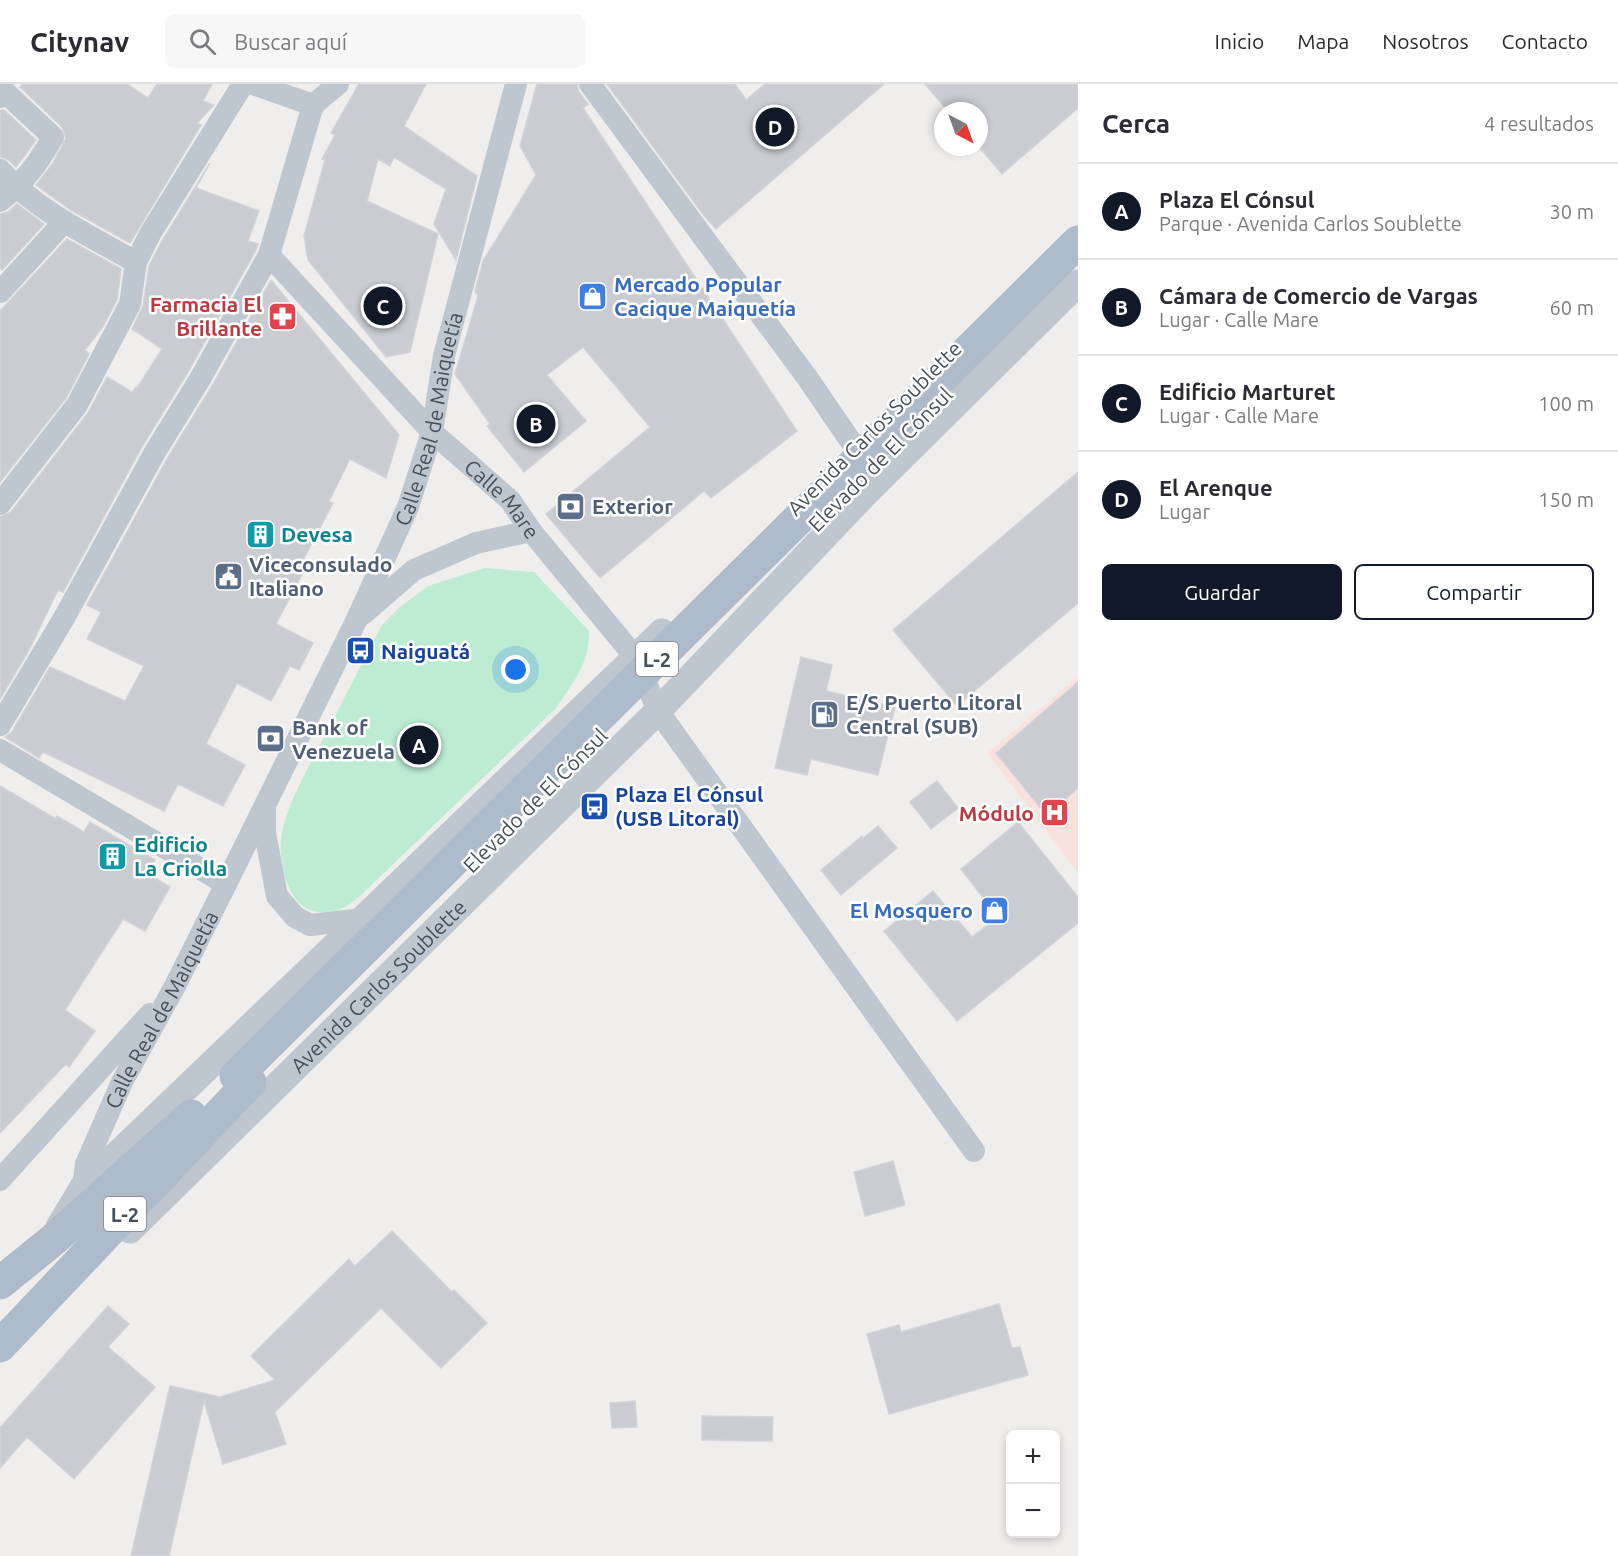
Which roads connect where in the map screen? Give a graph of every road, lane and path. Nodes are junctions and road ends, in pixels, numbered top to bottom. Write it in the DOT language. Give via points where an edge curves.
graph roads {
  1 [pos="243,84"];
  2 [pos="253,84"];
  3 [pos="338,84"];
  4 [pos="516,84"];
  5 [pos="590,84"];
  6 [pos="0,96"];
  7 [pos="313,105"];
  8 [pos="0,171"];
  9 [pos="8,195"];
  10 [pos="64,222"];
  11 [pos="1078,223"];
  12 [pos="1078,242"];
  13 [pos="270,255"];
  14 [pos="136,262"];
  15 [pos="1078,263"];
  16 [pos="1078,283"];
  17 [pos="0,291"];
  18 [pos="432,432"];
  19 [pos="856,449"];
  20 [pos="0,504"];
  21 [pos="531,531"];
  22 [pos="357,619"];
  23 [pos="635,657"];
  24 [pos="657,711"];
  25 [pos="0,725"];
  26 [pos="0,750"];
  27 [pos="266,803"];
  28 [pos="226,884"];
  29 [pos="364,919"];
  30 [pos="175,986"];
  31 [pos="974,1151"];
  32 [pos="0,1180"];
  33 [pos="83,1187"];
  34 [pos="53,1240"];
  35 [pos="0,1283"];
  36 [pos="0,1348"];
  1 -- 14 [label="street"];
  2 -- 7 [label="street"];
  3 -- 7 [label="street"];
  4 -- 18 [label="street, Calle Real de Maiquetía" via="444,356"];
  5 -- 19 [label="street"];
  6 -- 9 [label="street" via="6,92 53,137 38,164"];
  7 -- 13 [label="street"];
  8 -- 9 [label="street"];
  9 -- 10 [label="street"];
  10 -- 14 [label="street"];
  10 -- 17 [label="street"];
  11 -- 19 [label="street, Avenida Carlos Soublette / L-2"];
  12 -- 34 [label="main road, Elevado de El Cónsul / L-2, bridge" via="236,1076"];
  13 -- 18 [label="street, Calle Mare"];
  13 -- 25 [label="street"];
  14 -- 20 [label="street" via="130,304 77,405"];
  15 -- 36 [label="main road, Elevado de El Cónsul / L-2" via="250,1082"];
  16 -- 24 [label="street, Avenida Carlos Soublette / L-2" via="874,485"];
  18 -- 21 [label="street, Calle Mare" via="510,500"];
  18 -- 22 [label="street, Calle Real de Maiquetía" via="408,507"];
  19 -- 23 [label="street, Avenida Carlos Soublette / L-2"];
  21 -- 22 [label="street" via="476,543 414,570"];
  21 -- 23 [label="street, Calle Mare"];
  22 -- 27 [label="street, Calle Real de Maiquetía"];
  23 -- 24 [label="street, Calle Mare"];
  23 -- 29 [label="street, Avenida Carlos Soublette / L-2"];
  24 -- 31 [label="street, Calle Mare"];
  24 -- 36 [label="street, Avenida Carlos Soublette / L-2" via="107,1253"];
  26 -- 28 [label="street"];
  27 -- 28 [label="street, Calle Real de Maiquetía"];
  27 -- 29 [label="street, Calle Real de Maiquetía" via="265,833 277,896 295,917 310,925"];
  28 -- 30 [label="street, Calle Real de Maiquetía"];
  29 -- 33 [label="street, Avenida Carlos Soublette / L-2"];
  30 -- 32 [label="street"];
  30 -- 33 [label="street, Calle Real de Maiquetía" via="122,1082 86,1164"];
  33 -- 34 [label="street, Avenida Carlos Soublette / L-2"];
  34 -- 35 [label="main road, Avenida Carlos Soublette / L-2"];
}
